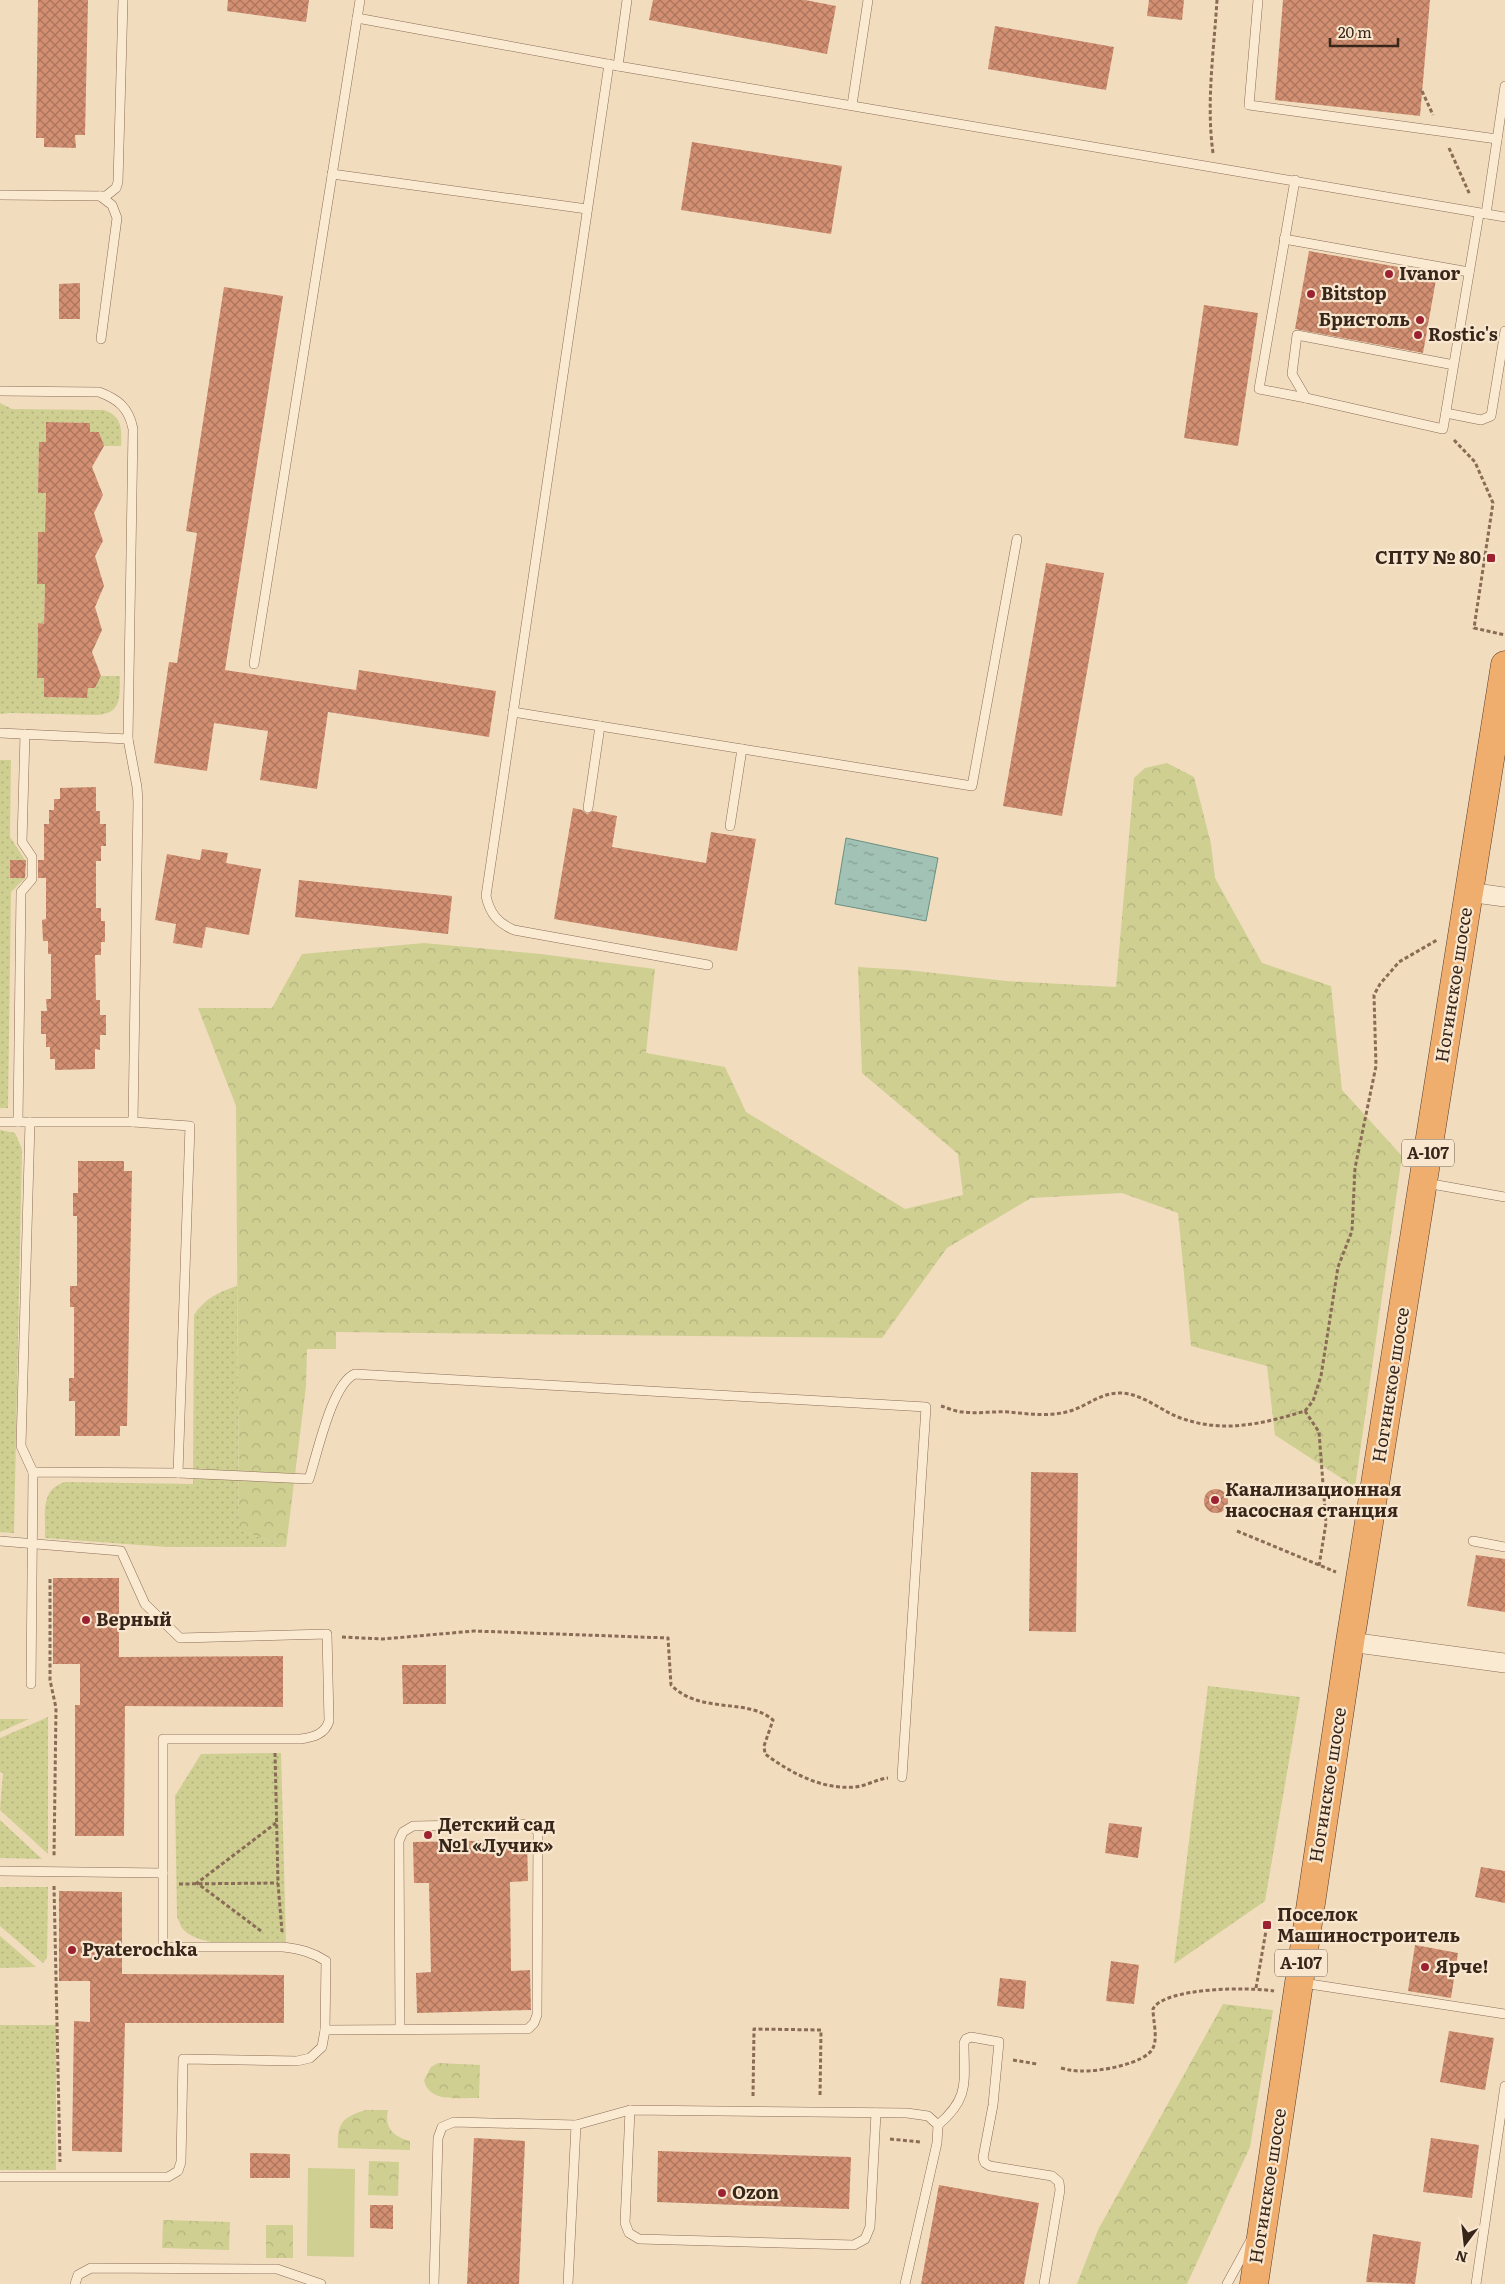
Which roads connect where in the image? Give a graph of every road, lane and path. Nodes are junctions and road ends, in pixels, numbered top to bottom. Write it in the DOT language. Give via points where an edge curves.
graph roads {
  1 [pos="123,0"];
  2 [pos="360,0"];
  3 [pos="627,0"];
  4 [pos="868,0"];
  5 [pos="1217,0"];
  6 [pos="1258,0"];
  7 [pos="357,18"];
  8 [pos="613,65"];
  9 [pos="1505,86"];
  10 [pos="1422,91"];
  11 [pos="852,105"];
  12 [pos="1441,132"];
  13 [pos="1497,139"];
  14 [pos="1215,166"];
  15 [pos="332,174"];
  16 [pos="1295,180"];
  17 [pos="0,195"];
  18 [pos="100,196"];
  19 [pos="587,209"];
  20 [pos="1482,214"];
  21 [pos="1505,217"];
  22 [pos="1284,240"];
  23 [pos="1469,272"];
  24 [pos="1505,331"];
  25 [pos="101,339"];
  26 [pos="1454,365"];
  27 [pos="0,391"];
  28 [pos="1306,398"];
  29 [pos="1446,413"];
  30 [pos="1443,428"];
  31 [pos="1017,539"];
  32 [pos="1505,634"];
  33 [pos="254,664"];
  34 [pos="1505,665"];
  35 [pos="513,712"];
  36 [pos="600,726"];
  37 [pos="0,733"];
  38 [pos="24,734"];
  39 [pos="128,739"];
  40 [pos="742,748"];
  41 [pos="588,808"];
  42 [pos="730,826"];
  43 [pos="1468,892"];
  44 [pos="1505,897"];
  45 [pos="1463,925"];
  46 [pos="708,965"];
  47 [pos="0,1122"];
  48 [pos="18,1122"];
  49 [pos="30,1122"];
  50 [pos="133,1122"];
  51 [pos="1423,1183"];
  52 [pos="1505,1196"];
  53 [pos="926,1407"];
  54 [pos="1304,1411"];
  55 [pos="33,1472"];
  56 [pos="178,1473"];
  57 [pos="1236,1531"];
  58 [pos="0,1541"];
  59 [pos="1472,1541"];
  60 [pos="32,1545"];
  61 [pos="1505,1547"];
  62 [pos="1319,1566"];
  63 [pos="1360,1581"];
  64 [pos="327,1634"];
  65 [pos="1350,1642"];
  66 [pos="1505,1663"];
  67 [pos="31,1684"];
  68 [pos="275,1740"];
  69 [pos="902,1777"];
  70 [pos="277,1823"];
  71 [pos="0,1871"];
  72 [pos="163,1873"];
  73 [pos="197,1883"];
  74 [pos="278,1883"];
  75 [pos="163,1884"];
  76 [pos="1267,1925"];
  77 [pos="283,1947"];
  78 [pos="1256,1988"];
  79 [pos="1297,1989"];
  80 [pos="1505,2014"];
  81 [pos="400,2029"];
  82 [pos="325,2030"];
  83 [pos="1006,2059"];
  84 [pos="1037,2064"];
  85 [pos="1061,2068"];
  86 [pos="1505,2086"];
  87 [pos="630,2110"];
  88 [pos="752,2112"];
  89 [pos="819,2112"];
  90 [pos="876,2113"];
  91 [pos="938,2124"];
  92 [pos="576,2125"];
  93 [pos="874,2138"];
  94 [pos="921,2142"];
  95 [pos="0,2177"];
  96 [pos="1266,2211"];
  97 [pos="75,2284"];
  98 [pos="321,2284"];
  99 [pos="434,2284"];
  100 [pos="568,2284"];
  101 [pos="905,2284"];
  102 [pos="1044,2284"];
  103 [pos="1227,2284"];
  104 [pos="1254,2284"];
  105 [pos="1476,2284"];
  1 -- 18 [label="lane" via="118,182 111,193"];
  2 -- 7 [label="lane"];
  3 -- 8 [label="lane"];
  4 -- 11 [label="lane"];
  5 -- 14 [label="path" via="1211,140"];
  6 -- 12 [label="lane" via="1249,105"];
  7 -- 8 [label="lane"];
  7 -- 15 [label="lane"];
  8 -- 11 [label="lane"];
  8 -- 19 [label="lane"];
  9 -- 13 [label="lane"];
  10 -- 12 [label="path"];
  11 -- 14 [label="lane"];
  12 -- 13 [label="lane"];
  12 -- 20 [label="path"];
  13 -- 20 [label="lane"];
  14 -- 16 [label="lane"];
  15 -- 19 [label="lane"];
  15 -- 33 [label="lane"];
  16 -- 20 [label="lane"];
  16 -- 22 [label="lane"];
  17 -- 18 [label="lane"];
  18 -- 25 [label="lane" via="112,205 117,218"];
  19 -- 35 [label="lane"];
  20 -- 21 [label="lane"];
  20 -- 23 [label="lane"];
  22 -- 23 [label="lane"];
  22 -- 28 [label="lane" via="1259,389"];
  23 -- 26 [label="lane"];
  24 -- 29 [label="lane" via="1491,416 1481,420"];
  26 -- 28 [label="lane" via="1297,335 1292,374"];
  26 -- 29 [label="lane"];
  27 -- 39 [label="lane" via="99,392 117,401 131,416 134,429"];
  28 -- 30 [label="lane"];
  29 -- 30 [label="lane"];
  30 -- 32 [label="path" via="1475,462 1493,504 1474,628"];
  31 -- 40 [label="lane" via="972,786"];
  34 -- 43 [label="highway, Ногинское шоссе / А-107"];
  35 -- 36 [label="lane"];
  35 -- 46 [label="lane" via="486,896 494,916 514,930"];
  36 -- 40 [label="lane"];
  36 -- 41 [label="lane"];
  37 -- 38 [label="lane"];
  38 -- 39 [label="lane"];
  38 -- 48 [label="lane" via="22,842 32,858 32,879 21,892"];
  39 -- 50 [label="lane" via="138,787"];
  40 -- 42 [label="lane"];
  43 -- 44 [label="street"];
  43 -- 45 [label="highway, Ногинское шоссе / А-107"];
  45 -- 51 [label="highway, Ногинское шоссе / А-107"];
  45 -- 54 [label="path" via="1399,962 1374,995 1376,1066 1355,1168 1352,1231 1338,1268 1322,1376 1313,1401"];
  47 -- 48 [label="lane"];
  48 -- 49 [label="lane"];
  49 -- 50 [label="lane"];
  49 -- 55 [label="lane" via="21,1446"];
  50 -- 56 [label="lane" via="190,1126"];
  51 -- 52 [label="lane"];
  51 -- 63 [label="highway, Ногинское шоссе / А-107"];
  53 -- 54 [label="path" via="1040,1415 1070,1411 1105,1394 1121,1393 1139,1397 1177,1417 1229,1428 1255,1425"];
  53 -- 56 [label="lane" via="355,1374 345,1381 336,1395 309,1479"];
  53 -- 69 [label="lane"];
  54 -- 62 [label="path" via="1319,1432 1326,1523"];
  55 -- 56 [label="lane"];
  55 -- 60 [label="lane"];
  57 -- 62 [label="path"];
  58 -- 60 [label="lane"];
  59 -- 61 [label="lane"];
  60 -- 64 [label="lane" via="120,1551 145,1604 180,1638"];
  60 -- 67 [label="lane"];
  62 -- 63 [label="path"];
  63 -- 65 [label="highway, Ногинское шоссе / А-107"];
  64 -- 68 [label="lane" via="328,1724 316,1736"];
  64 -- 69 [label="path" via="383,1639 474,1631 668,1638 671,1685 700,1703 765,1713 773,1720 764,1746 765,1754 792,1773 822,1784 853,1787"];
  65 -- 66 [label="street"];
  65 -- 79 [label="highway, Ногинское шоссе / А-107"];
  68 -- 70 [label="path"];
  68 -- 72 [label="lane" via="162,1739"];
  70 -- 73 [label="path"];
  70 -- 74 [label="path"];
  71 -- 72 [label="lane"];
  72 -- 75 [label="lane"];
  73 -- 74 [label="path"];
  73 -- 75 [label="path"];
  73 -- 77 [label="path"];
  74 -- 77 [label="path"];
  75 -- 77 [label="lane" via="163,1947"];
  76 -- 78 [label="path"];
  77 -- 82 [label="lane" via="310,1952 326,1961"];
  78 -- 79 [label="path"];
  78 -- 85 [label="path" via="1212,1989 1160,2000 1153,2009 1154,2044 1147,2054 1128,2063 1098,2070 1079,2072"];
  79 -- 80 [label="lane"];
  79 -- 96 [label="highway, Ногинское шоссе / А-107"];
  81 -- 81 [label="lane" via="399,1841 403,1832 413,1826 532,1826 538,1832 538,2015 534,2024 528,2029"];
  81 -- 82 [label="lane"];
  82 -- 95 [label="lane" via="322,2047 310,2058 297,2061 183,2059 181,2162 178,2171 168,2177"];
  83 -- 84 [label="path"];
  86 -- 105 [label="lane"];
  87 -- 88 [label="lane"];
  87 -- 92 [label="lane"];
  87 -- 93 [label="lane" via="625,2223 629,2233 639,2239 854,2245 865,2239 870,2228"];
  88 -- 89 [label="lane"];
  88 -- 89 [label="path" via="754,2028 821,2030"];
  89 -- 90 [label="lane"];
  90 -- 91 [label="lane" via="928,2116"];
  90 -- 93 [label="lane"];
  91 -- 101 [label="lane" via="937,2143"];
  91 -- 102 [label="lane" via="960,2102 966,2039 998,2042 993,2105 983,2158 990,2166 1052,2176 1060,2182"];
  92 -- 99 [label="lane" via="454,2122 442,2127 438,2138"];
  92 -- 100 [label="lane"];
  93 -- 94 [label="path"];
  96 -- 103 [label="lane"];
  96 -- 104 [label="highway, Ногинское шоссе / А-107"];
  97 -- 98 [label="lane" via="78,2275 90,2268 277,2269"];
}
